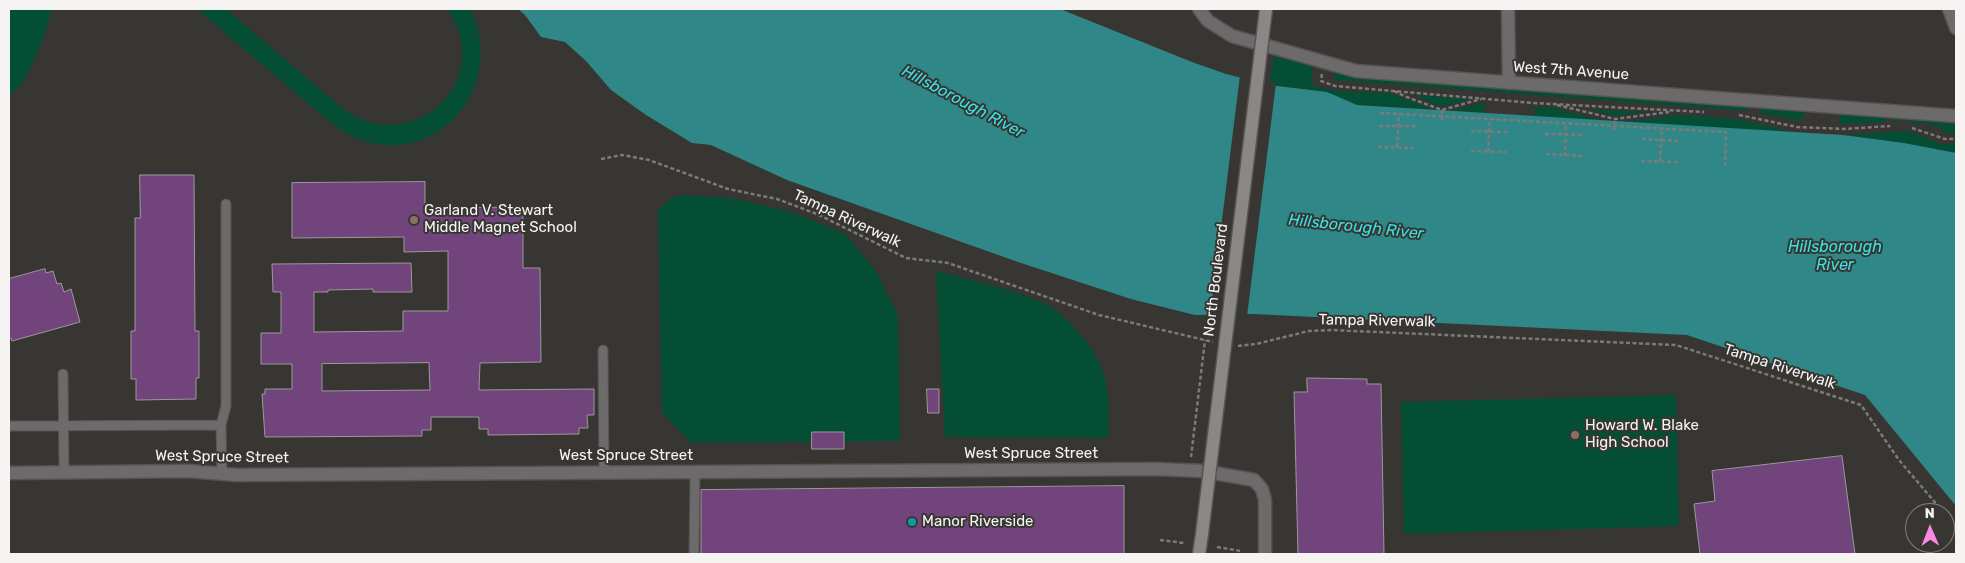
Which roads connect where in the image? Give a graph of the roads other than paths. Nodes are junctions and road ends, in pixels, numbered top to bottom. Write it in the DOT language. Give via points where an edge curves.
graph roads {
  1 [pos="1199,9"];
  2 [pos="1266,9"];
  3 [pos="1508,9"];
  4 [pos="1949,9"];
  5 [pos="1956,28"];
  6 [pos="1509,83"];
  7 [pos="1956,116"];
  8 [pos="226,204"];
  9 [pos="603,350"];
  10 [pos="63,374"];
  11 [pos="221,425"];
  12 [pos="9,426"];
  13 [pos="64,426"];
  14 [pos="695,472"];
  15 [pos="9,473"];
  16 [pos="64,473"];
  17 [pos="604,473"];
  18 [pos="222,475"];
  19 [pos="694,554"];
  20 [pos="1199,554"];
  21 [pos="1265,554"];
  1 -- 6 [label="street, West 7th Avenue" via="1208,21 1232,36 1356,71"];
  2 -- 20 [label="street, North Boulevard, bridge"];
  3 -- 6 [label="street"];
  4 -- 5 [label="street"];
  6 -- 7 [label="street, West 7th Avenue"];
  8 -- 11 [label="lane" via="226,406"];
  9 -- 17 [label="lane"];
  10 -- 13 [label="lane"];
  11 -- 13 [label="lane"];
  11 -- 18 [label="lane"];
  12 -- 13 [label="lane"];
  13 -- 16 [label="lane"];
  14 -- 17 [label="street, West Spruce Street"];
  14 -- 19 [label="lane"];
  14 -- 21 [label="street, West Spruce Street" via="1203,471 1254,480 1262,489"];
  15 -- 16 [label="street, West Spruce Street"];
  16 -- 18 [label="street, West Spruce Street" via="190,471"];
  17 -- 18 [label="street, West Spruce Street"];
}
